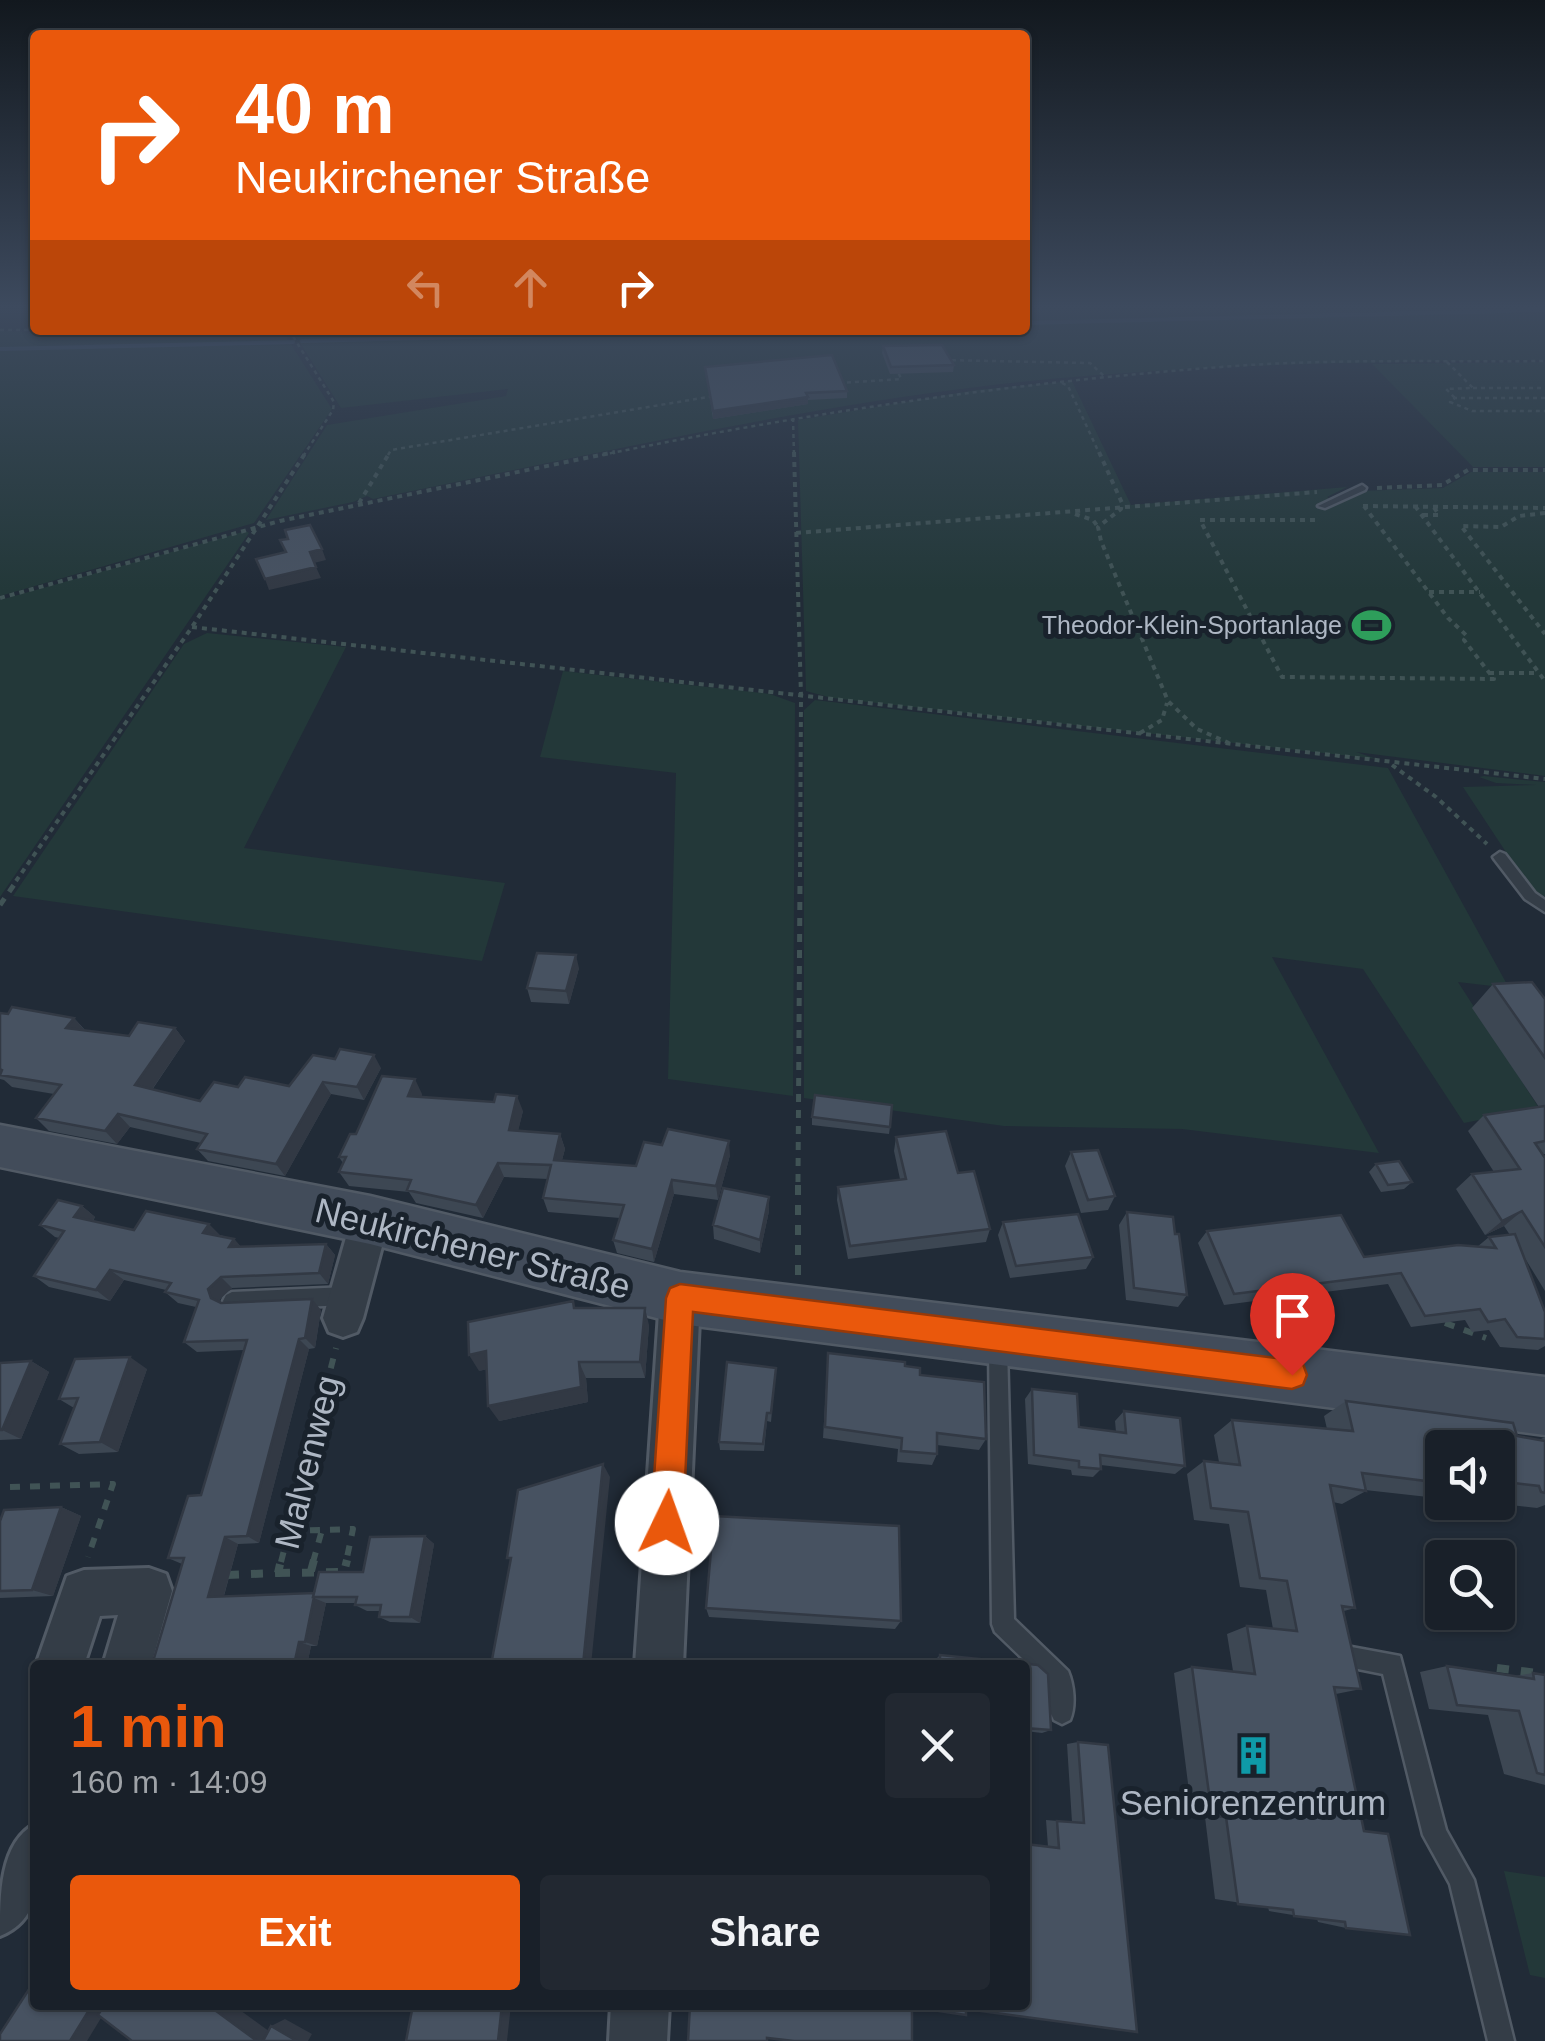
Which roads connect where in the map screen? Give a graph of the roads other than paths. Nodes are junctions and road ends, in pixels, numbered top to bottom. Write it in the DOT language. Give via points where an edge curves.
graph roads {
  1 [pos="1362,488"];
  2 [pos="1322,506"];
  3 [pos="1500,857"];
  4 [pos="1545,906"];
  5 [pos="0,1146"];
  6 [pos="370,1220"];
  7 [pos="680,1298"];
  8 [pos="232,1301"];
  9 [pos="346,1307"];
  10 [pos="998,1338"];
  11 [pos="1545,1406"];
  12 [pos="1346,1658"];
  13 [pos="62,1660"];
  14 [pos="128,1660"];
  15 [pos="659,1660"];
  16 [pos="1062,1712"];
  17 [pos="30,1858"];
  18 [pos="0,1909"];
  19 [pos="640,2010"];
  20 [pos="638,2041"];
  21 [pos="1501,2041"];
  1 -- 2 [label="lane"];
  3 -- 4 [label="lane"];
  5 -- 6 [label="street, Neukirchener Straße"];
  6 -- 7 [label="street, Neukirchener Straße"];
  6 -- 9 [label="street"];
  7 -- 10 [label="street, Neukirchener Straße"];
  7 -- 15 [label="street"];
  8 -- 9 [label="lane"];
  10 -- 11 [label="street, Neukirchener Straße"];
  10 -- 16 [label="lane" via="1003,1624 1060,1679"];
  12 -- 21 [label="lane" via="1392,1664 1436,1834 1461,1880"];
  13 -- 14 [label="street" via="84,1593 149,1591"];
  17 -- 18 [label="street"];
  19 -- 20 [label="street"];
}
